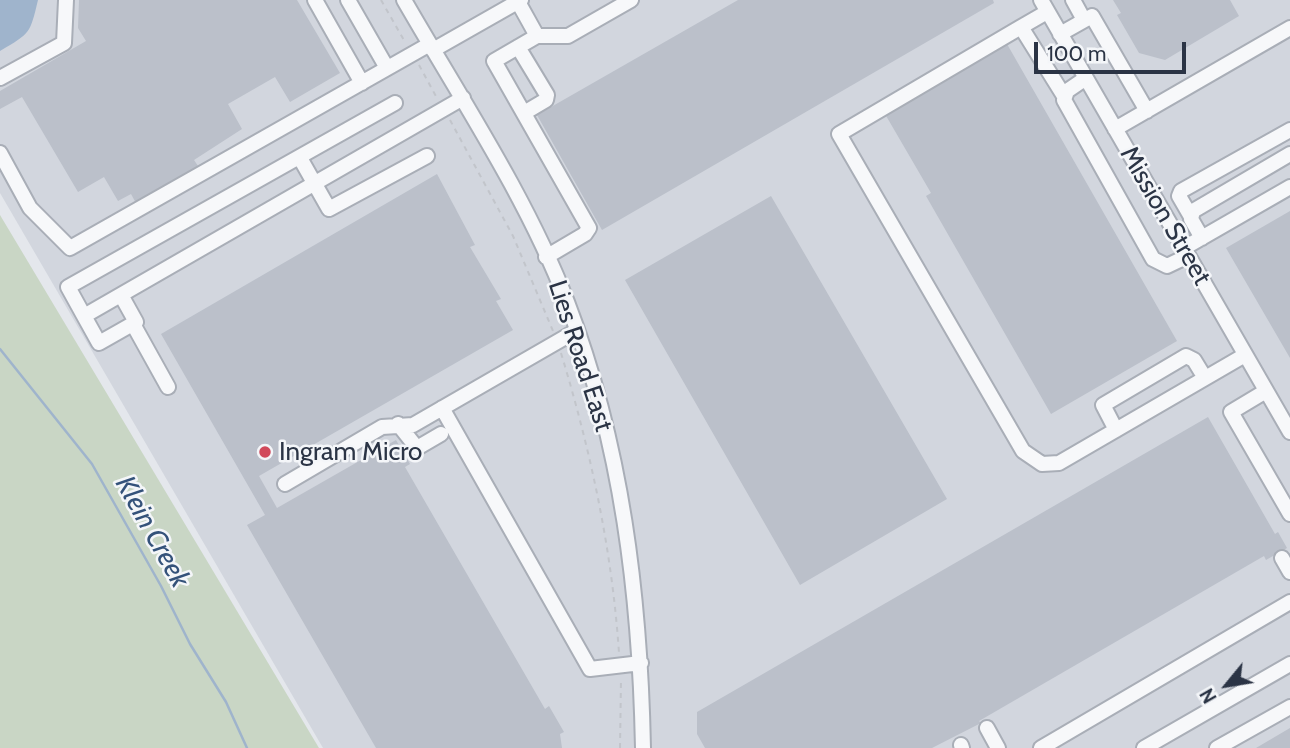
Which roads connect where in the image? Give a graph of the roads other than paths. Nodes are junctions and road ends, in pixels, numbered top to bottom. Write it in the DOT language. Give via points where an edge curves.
graph roads {
  1 [pos="66,0"];
  2 [pos="315,0"];
  3 [pos="348,0"];
  4 [pos="404,0"];
  5 [pos="631,0"];
  6 [pos="1073,0"];
  7 [pos="518,1"];
  8 [pos="1044,6"];
  9 [pos="1084,20"];
  10 [pos="1021,27"];
  11 [pos="1290,29"];
  12 [pos="1060,34"];
  13 [pos="537,36"];
  14 [pos="432,47"];
  15 [pos="518,47"];
  16 [pos="387,68"];
  17 [pos="0,78"];
  18 [pos="1086,78"];
  19 [pos="362,83"];
  20 [pos="1064,96"];
  21 [pos="463,99"];
  22 [pos="395,103"];
  23 [pos="1147,111"];
  24 [pos="524,113"];
  25 [pos="1115,129"];
  26 [pos="1290,130"];
  27 [pos="0,153"];
  28 [pos="1290,154"];
  29 [pos="427,156"];
  30 [pos="300,158"];
  31 [pos="314,184"];
  32 [pos="1290,187"];
  33 [pos="1191,215"];
  34 [pos="1202,238"];
  35 [pos="1186,252"];
  36 [pos="546,257"];
  37 [pos="121,295"];
  38 [pos="83,316"];
  39 [pos="133,324"];
  40 [pos="576,331"];
  41 [pos="1245,355"];
  42 [pos="1205,378"];
  43 [pos="168,387"];
  44 [pos="1266,391"];
  45 [pos="442,408"];
  46 [pos="398,424"];
  47 [pos="1115,430"];
  48 [pos="1290,432"];
  49 [pos="441,434"];
  50 [pos="285,484"];
  51 [pos="1290,514"];
  52 [pos="1282,558"];
  53 [pos="1290,572"];
  54 [pos="1290,602"];
  55 [pos="641,663"];
  56 [pos="1290,664"];
  57 [pos="1290,707"];
  58 [pos="987,728"];
  59 [pos="1147,747"];
  60 [pos="643,748"];
  61 [pos="998,748"];
  62 [pos="1041,748"];
  63 [pos="1217,748"];
  1 -- 17 [label="street" via="64,43"];
  2 -- 19 [label="street"];
  3 -- 16 [label="street"];
  4 -- 14 [label="street, Lies Road East"];
  5 -- 13 [label="street" via="568,37"];
  6 -- 9 [label="street"];
  7 -- 13 [label="street"];
  7 -- 14 [label="street"];
  8 -- 10 [label="street"];
  8 -- 12 [label="street, Mission Street"];
  9 -- 12 [label="street"];
  9 -- 23 [label="street" via="1092,16"];
  10 -- 20 [label="street"];
  10 -- 47 [label="street" via="839,134 1028,456 1042,464 1059,463"];
  11 -- 23 [label="street"];
  12 -- 18 [label="street, Mission Street"];
  13 -- 15 [label="street"];
  14 -- 16 [label="street"];
  14 -- 21 [label="street, Lies Road East"];
  15 -- 24 [label="street" via="547,96"];
  15 -- 24 [label="street" via="494,61"];
  16 -- 19 [label="street"];
  18 -- 20 [label="street"];
  18 -- 25 [label="street, Mission Street"];
  19 -- 27 [label="street" via="70,247 30,208"];
  20 -- 35 [label="street" via="1066,107 1156,263 1167,266"];
  21 -- 31 [label="street"];
  21 -- 36 [label="street, Lies Road East"];
  22 -- 30 [label="street"];
  23 -- 25 [label="street"];
  24 -- 36 [label="street" via="589,228"];
  25 -- 35 [label="street, Mission Street"];
  26 -- 33 [label="street" via="1181,191 1179,196"];
  28 -- 33 [label="street"];
  29 -- 31 [label="street" via="329,209"];
  30 -- 31 [label="street"];
  30 -- 38 [label="street" via="68,288"];
  31 -- 37 [label="street"];
  32 -- 34 [label="street"];
  33 -- 34 [label="street"];
  34 -- 35 [label="street"];
  35 -- 41 [label="street, Mission Street"];
  36 -- 40 [label="street, Lies Road East"];
  37 -- 38 [label="street"];
  37 -- 39 [label="street" via="136,322"];
  38 -- 39 [label="street" via="99,343"];
  39 -- 43 [label="street"];
  40 -- 45 [label="street"];
  40 -- 55 [label="street, Lies Road East" via="622,500"];
  41 -- 42 [label="street"];
  41 -- 44 [label="street, Mission Street"];
  42 -- 47 [label="street"];
  42 -- 47 [label="street" via="1186,356 1103,405"];
  44 -- 48 [label="street, Mission Street"];
  44 -- 51 [label="street" via="1231,412"];
  45 -- 46 [label="street" via="413,425"];
  45 -- 55 [label="street" via="590,669"];
  46 -- 49 [label="street" via="417,448"];
  46 -- 50 [label="street" via="382,427"];
  52 -- 53 [label="street"];
  54 -- 62 [label="street"];
  55 -- 60 [label="street, Lies Road East"];
  56 -- 59 [label="street"];
  57 -- 63 [label="street"];
  58 -- 61 [label="street"];
}
